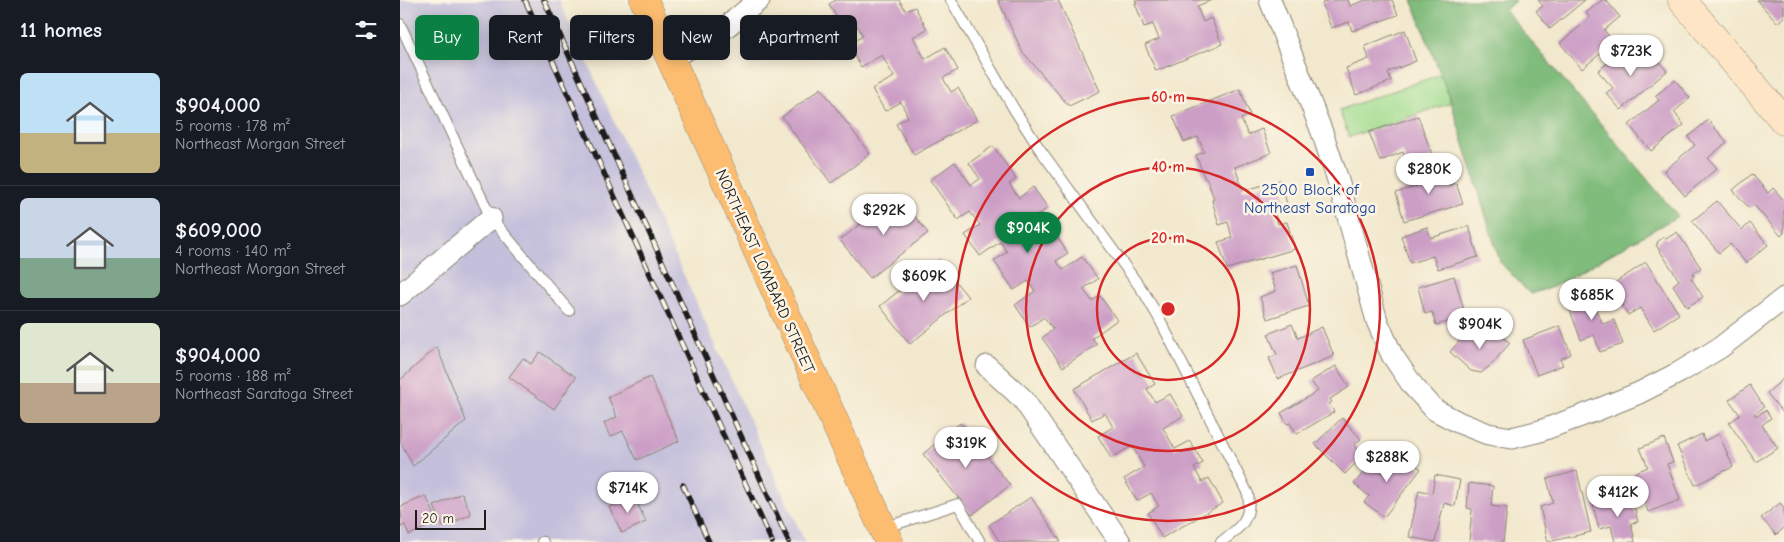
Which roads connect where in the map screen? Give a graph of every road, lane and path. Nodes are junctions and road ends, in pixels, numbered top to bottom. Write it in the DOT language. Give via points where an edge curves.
graph roads {
  1 [pos="644,0"];
  2 [pos="759,0"];
  3 [pos="951,0"];
  4 [pos="1270,0"];
  5 [pos="1682,0"];
  6 [pos="400,24"];
  7 [pos="730,24"];
  8 [pos="663,42"];
  9 [pos="671,60"];
  10 [pos="1782,113"];
  11 [pos="492,218"];
  12 [pos="400,295"];
  13 [pos="1784,298"];
  14 [pos="569,311"];
  15 [pos="987,366"];
  16 [pos="886,535"];
  17 [pos="980,542"];
  18 [pos="1120,542"];
  19 [pos="1222,542"];
  1 -- 8 [label="main road, NORTHEAST LOMBARD STREET"];
  2 -- 7 [label="street"];
  3 -- 19 [label="lane" via="1039,148 1146,294 1248,494 1250,504 1245,521"];
  4 -- 13 [label="street" via="1337,177 1377,321 1392,355 1413,386 1435,410 1488,434 1512,438 1540,431 1632,396 1680,372 1721,347"];
  5 -- 10 [label="street"];
  6 -- 11 [label="lane"];
  9 -- 16 [label="main road, NORTHEAST LOMBARD STREET"];
  11 -- 12 [label="street"];
  11 -- 14 [label="lane"];
  15 -- 18 [label="street" via="1023,399"];
  16 -- 17 [label="lane" via="958,504"];
}
